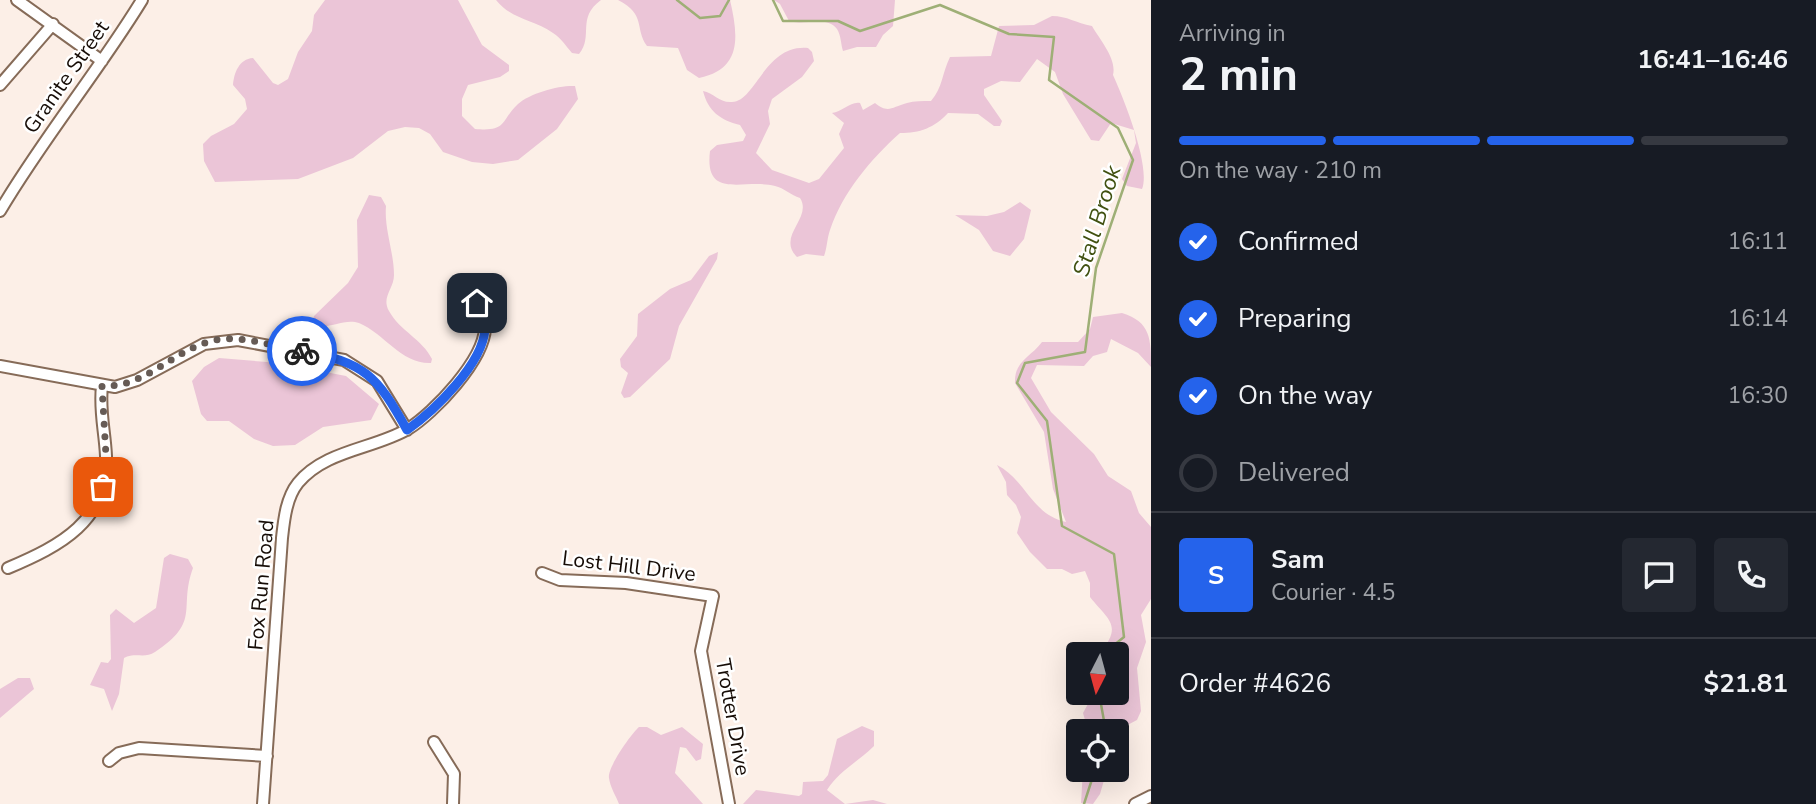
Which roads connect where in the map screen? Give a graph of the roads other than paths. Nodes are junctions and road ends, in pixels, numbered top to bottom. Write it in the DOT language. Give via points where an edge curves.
graph roads {
  1 [pos="17,0"];
  2 [pos="142,0"];
  3 [pos="52,24"];
  4 [pos="102,61"];
  5 [pos="0,85"];
  6 [pos="0,211"];
  7 [pos="477,303"];
  8 [pos="0,366"];
  9 [pos="102,386"];
  10 [pos="407,430"];
  11 [pos="8,568"];
  12 [pos="542,573"];
  13 [pos="713,596"];
  14 [pos="434,742"];
  15 [pos="267,756"];
  16 [pos="109,761"];
  17 [pos="1151,796"];
  18 [pos="263,804"];
  19 [pos="453,804"];
  20 [pos="729,804"];
  21 [pos="1135,804"];
  1 -- 3 [label="street"];
  2 -- 4 [label="street, Granite Street"];
  3 -- 4 [label="street"];
  3 -- 5 [label="street"];
  4 -- 6 [label="street, Granite Street"];
  7 -- 10 [label="street, Fox Run Road" via="485,328 475,356 439,403"];
  8 -- 9 [label="street"];
  9 -- 10 [label="street" via="137,380 204,344 238,340 324,355 353,365 377,381"];
  9 -- 11 [label="street" via="106,472 98,500 65,541"];
  10 -- 15 [label="street, Fox Run Road" via="319,466 298,483 291,496 282,538"];
  12 -- 13 [label="street, Lost Hill Drive" via="560,580 626,583"];
  13 -- 20 [label="street, Trotter Drive" via="701,651"];
  14 -- 19 [label="street" via="454,774"];
  15 -- 16 [label="street" via="139,748"];
  15 -- 18 [label="street, Fox Run Road"];
  17 -- 21 [label="street"];
}
